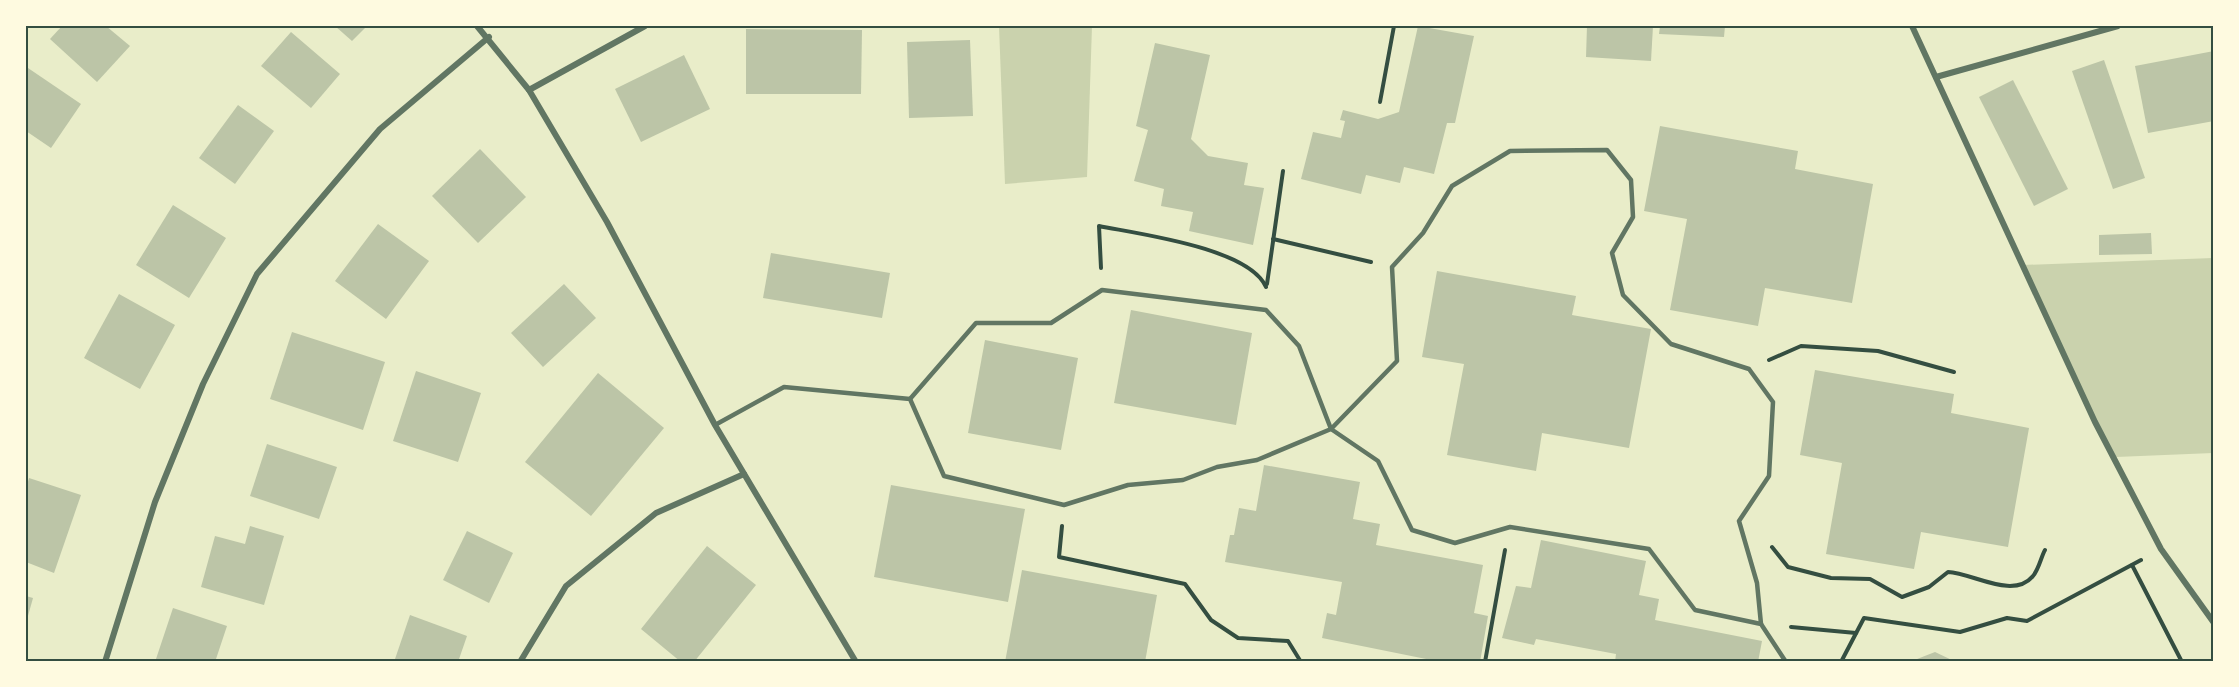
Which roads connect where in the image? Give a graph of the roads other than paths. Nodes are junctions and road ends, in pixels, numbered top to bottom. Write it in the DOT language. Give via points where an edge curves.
graph roads {
  1 [pos="477,26"];
  2 [pos="645,26"];
  3 [pos="1912,26"];
  4 [pos="2118,26"];
  5 [pos="489,37"];
  6 [pos="1936,77"];
  7 [pos="529,90"];
  8 [pos="910,399"];
  9 [pos="715,425"];
  10 [pos="1331,429"];
  11 [pos="744,474"];
  12 [pos="2214,622"];
  13 [pos="1761,624"];
  14 [pos="105,662"];
  15 [pos="520,662"];
  16 [pos="856,662"];
  17 [pos="1786,662"];
  1 -- 5 [label="street"];
  2 -- 7 [label="street"];
  3 -- 6 [label="street"];
  4 -- 6 [label="street"];
  5 -- 7 [label="street"];
  5 -- 14 [label="street" via="380,129 257,274 203,384 155,502"];
  6 -- 12 [label="street" via="2095,422 2162,549"];
  7 -- 9 [label="street" via="607,222"];
  8 -- 9 [label="lane" via="784,387"];
  8 -- 10 [label="lane" via="944,477 1064,505 1128,485 1183,480 1217,467 1257,460"];
  8 -- 10 [label="lane" via="976,323 1051,323 1102,290 1266,310 1299,346"];
  9 -- 11 [label="street"];
  10 -- 13 [label="lane" via="1378,461 1412,530 1455,543 1510,527 1649,549 1695,610"];
  10 -- 13 [label="lane" via="1398,361 1392,267 1423,233 1452,186 1510,151 1607,150 1631,180 1633,217 1612,253 1623,295 1671,344 1749,369 1773,402 1769,476 1738,521 1757,583"];
  11 -- 15 [label="street" via="657,513 566,586"];
  11 -- 16 [label="street"];
  13 -- 17 [label="lane"];
}
